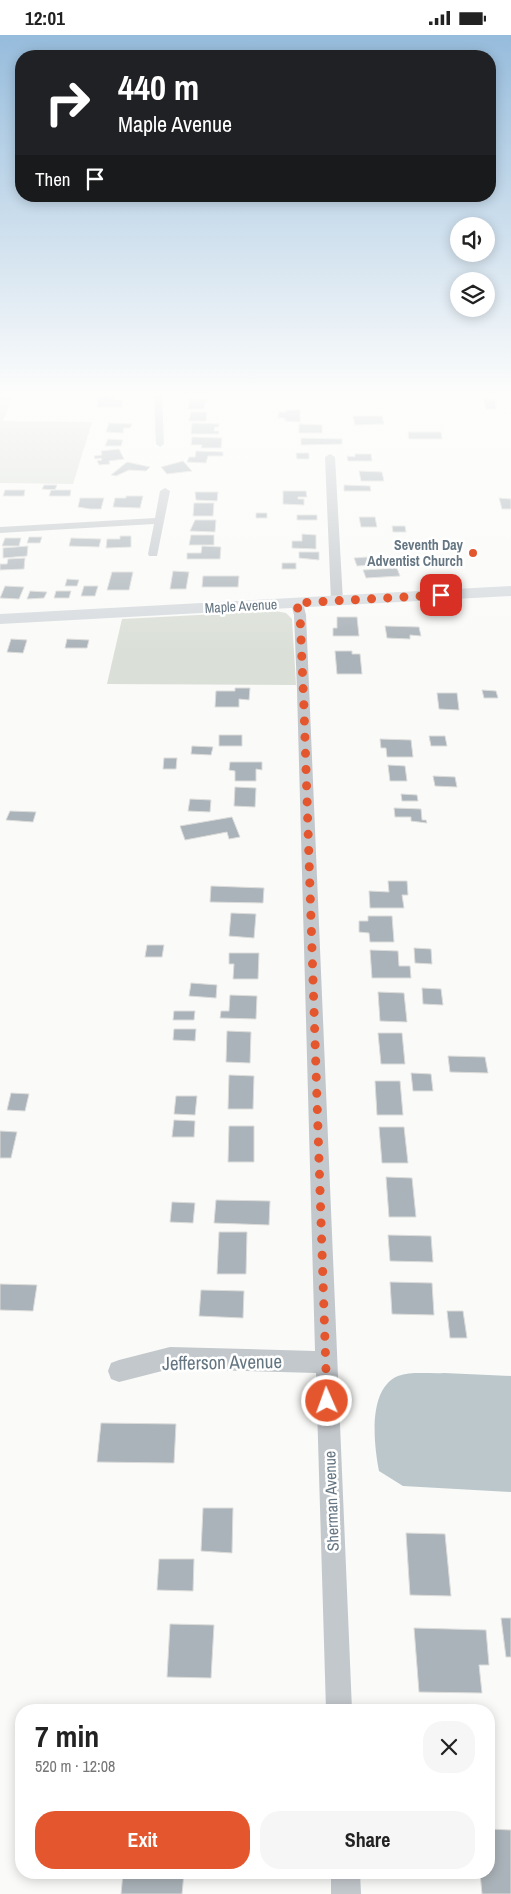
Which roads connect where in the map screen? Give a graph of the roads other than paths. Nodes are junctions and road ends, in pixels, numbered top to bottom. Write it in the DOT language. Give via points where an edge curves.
graph roads {
  1 [pos="331,481"];
  2 [pos="165,491"];
  3 [pos="160,521"];
  4 [pos="0,530"];
  5 [pos="153,555"];
  6 [pos="511,591"];
  7 [pos="337,601"];
  8 [pos="296,603"];
  9 [pos="0,619"];
  10 [pos="326,1362"];
  11 [pos="120,1371"];
  12 [pos="339,1704"];
  13 [pos="346,1879"];
  14 [pos="346,1894"];
  1 -- 7 [label="street"];
  2 -- 3 [label="street"];
  3 -- 4 [label="street"];
  3 -- 5 [label="street"];
  6 -- 7 [label="main road, Maple Avenue"];
  7 -- 8 [label="main road, Maple Avenue"];
  8 -- 9 [label="main road, Maple Avenue"];
  8 -- 10 [label="street, Sherman Avenue" via="300,615 304,708"];
  10 -- 11 [label="street, Jefferson Avenue" via="170,1359"];
  10 -- 12 [label="street, Sherman Avenue"];
  13 -- 14 [label="street"];
}
